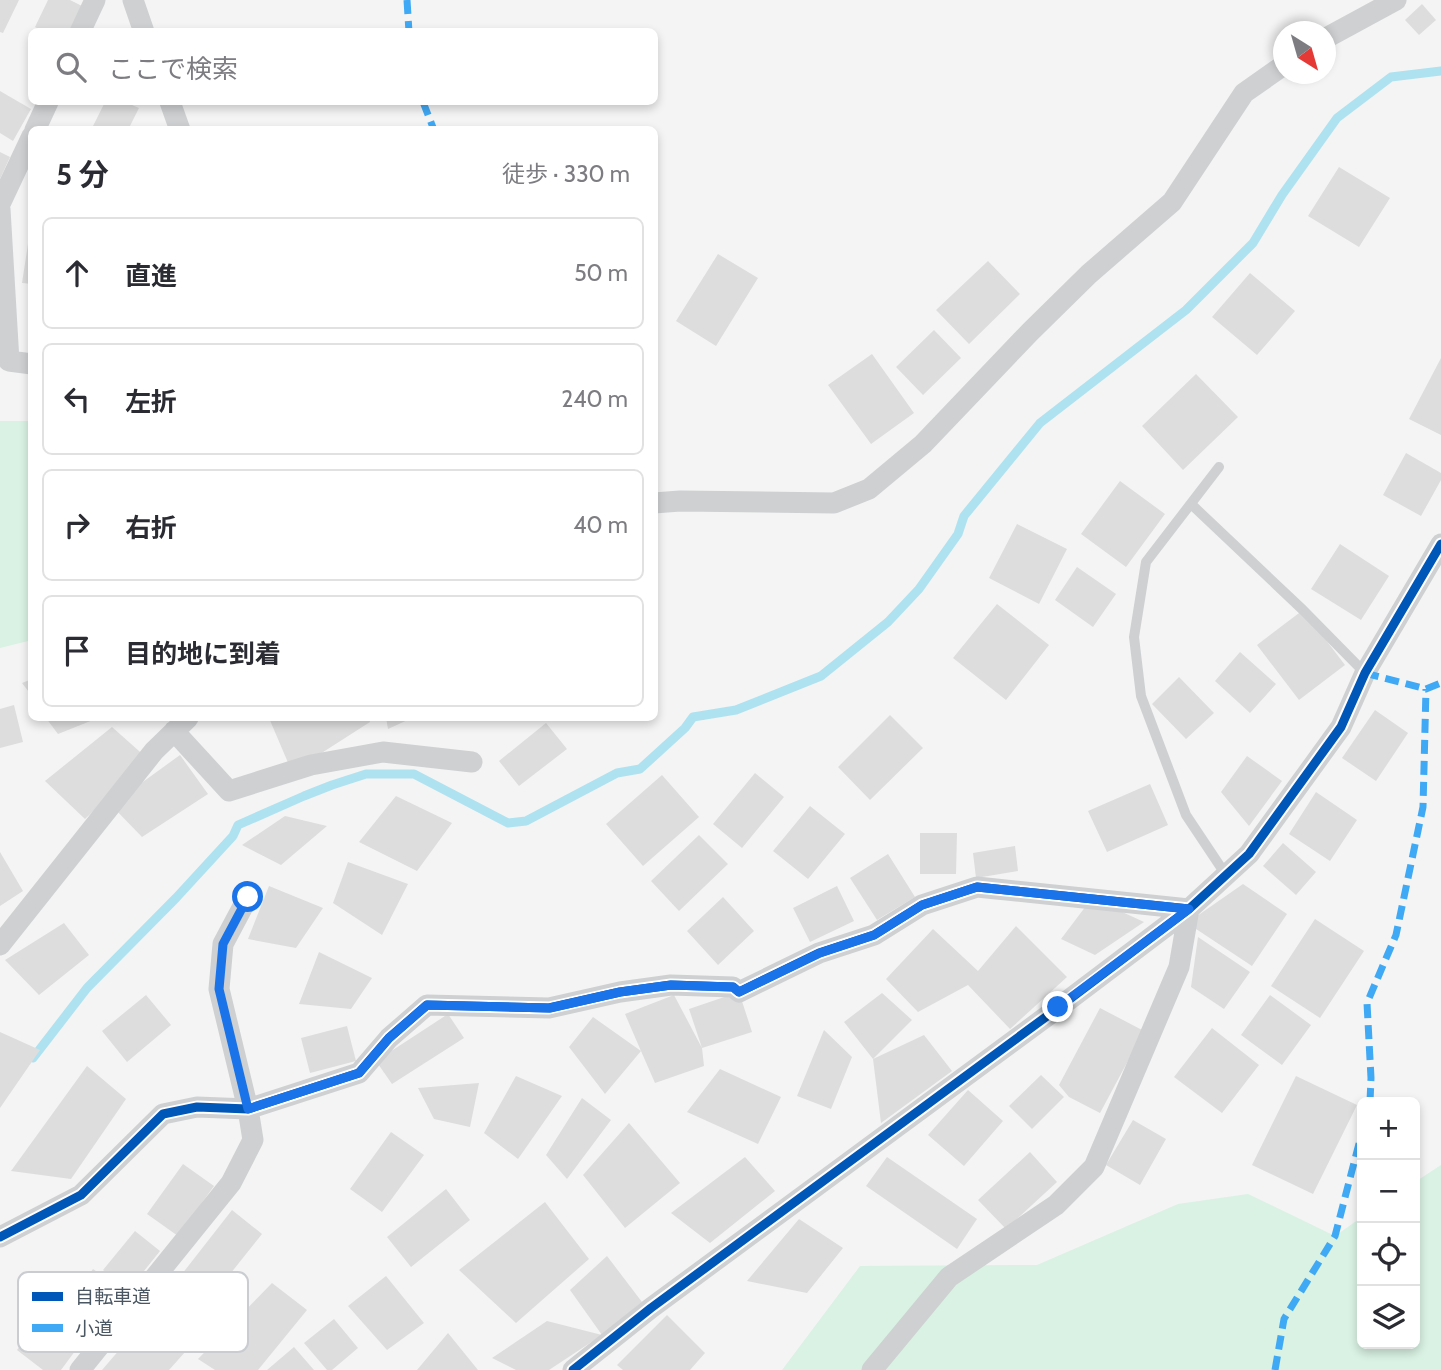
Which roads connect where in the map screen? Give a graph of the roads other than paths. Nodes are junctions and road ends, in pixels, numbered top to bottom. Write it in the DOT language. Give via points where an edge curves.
graph roads {
  1 [pos="95,0"];
  2 [pos="132,0"];
  3 [pos="1396,0"];
  4 [pos="82,28"];
  5 [pos="142,28"];
  6 [pos="1336,32"];
  7 [pos="1273,72"];
  8 [pos="47,105"];
  9 [pos="171,105"];
  10 [pos="37,126"];
  11 [pos="179,126"];
  12 [pos="28,145"];
  13 [pos="1,202"];
  14 [pos="28,363"];
  15 [pos="1219,467"];
  16 [pos="658,503"];
  17 [pos="1191,504"];
  18 [pos="1441,544"];
  19 [pos="1365,673"];
  20 [pos="181,724"];
  21 [pos="472,762"];
  22 [pos="1226,875"];
  23 [pos="248,897"];
  24 [pos="1189,909"];
  25 [pos="0,945"];
  26 [pos="248,1109"];
  27 [pos="0,1237"];
  28 [pos="159,1272"];
  29 [pos="95,1352"];
  30 [pos="80,1370"];
  31 [pos="573,1370"];
  32 [pos="872,1370"];
  1 -- 4 [label="street"];
  2 -- 5 [label="street"];
  3 -- 6 [label="street"];
  7 -- 16 [label="street" via="1244,93 1172,202 1089,274 923,444 869,489 834,503"];
  8 -- 10 [label="street"];
  9 -- 11 [label="street"];
  12 -- 13 [label="street"];
  13 -- 14 [label="street" via="9,361"];
  15 -- 17 [label="lane"];
  17 -- 19 [label="lane"];
  17 -- 22 [label="lane" via="1146,562 1134,637 1141,696 1186,815"];
  18 -- 19 [label="street"];
  19 -- 22 [label="street" via="1341,727 1249,854"];
  20 -- 21 [label="street" via="229,791 311,765 383,752"];
  20 -- 25 [label="street" via="154,751"];
  22 -- 24 [label="street"];
  23 -- 26 [label="street" via="223,944 219,989"];
  24 -- 26 [label="street" via="977,887 922,905 874,935 820,953 739,992 733,987 671,985 550,1008 427,1005 389,1038 359,1073"];
  24 -- 31 [label="street"];
  24 -- 32 [label="street" via="1179,967 1094,1167 1056,1205 949,1277"];
  26 -- 27 [label="street" via="197,1107 163,1114 81,1195"];
  26 -- 28 [label="street" via="253,1140 231,1183"];
  29 -- 30 [label="street"];
}
